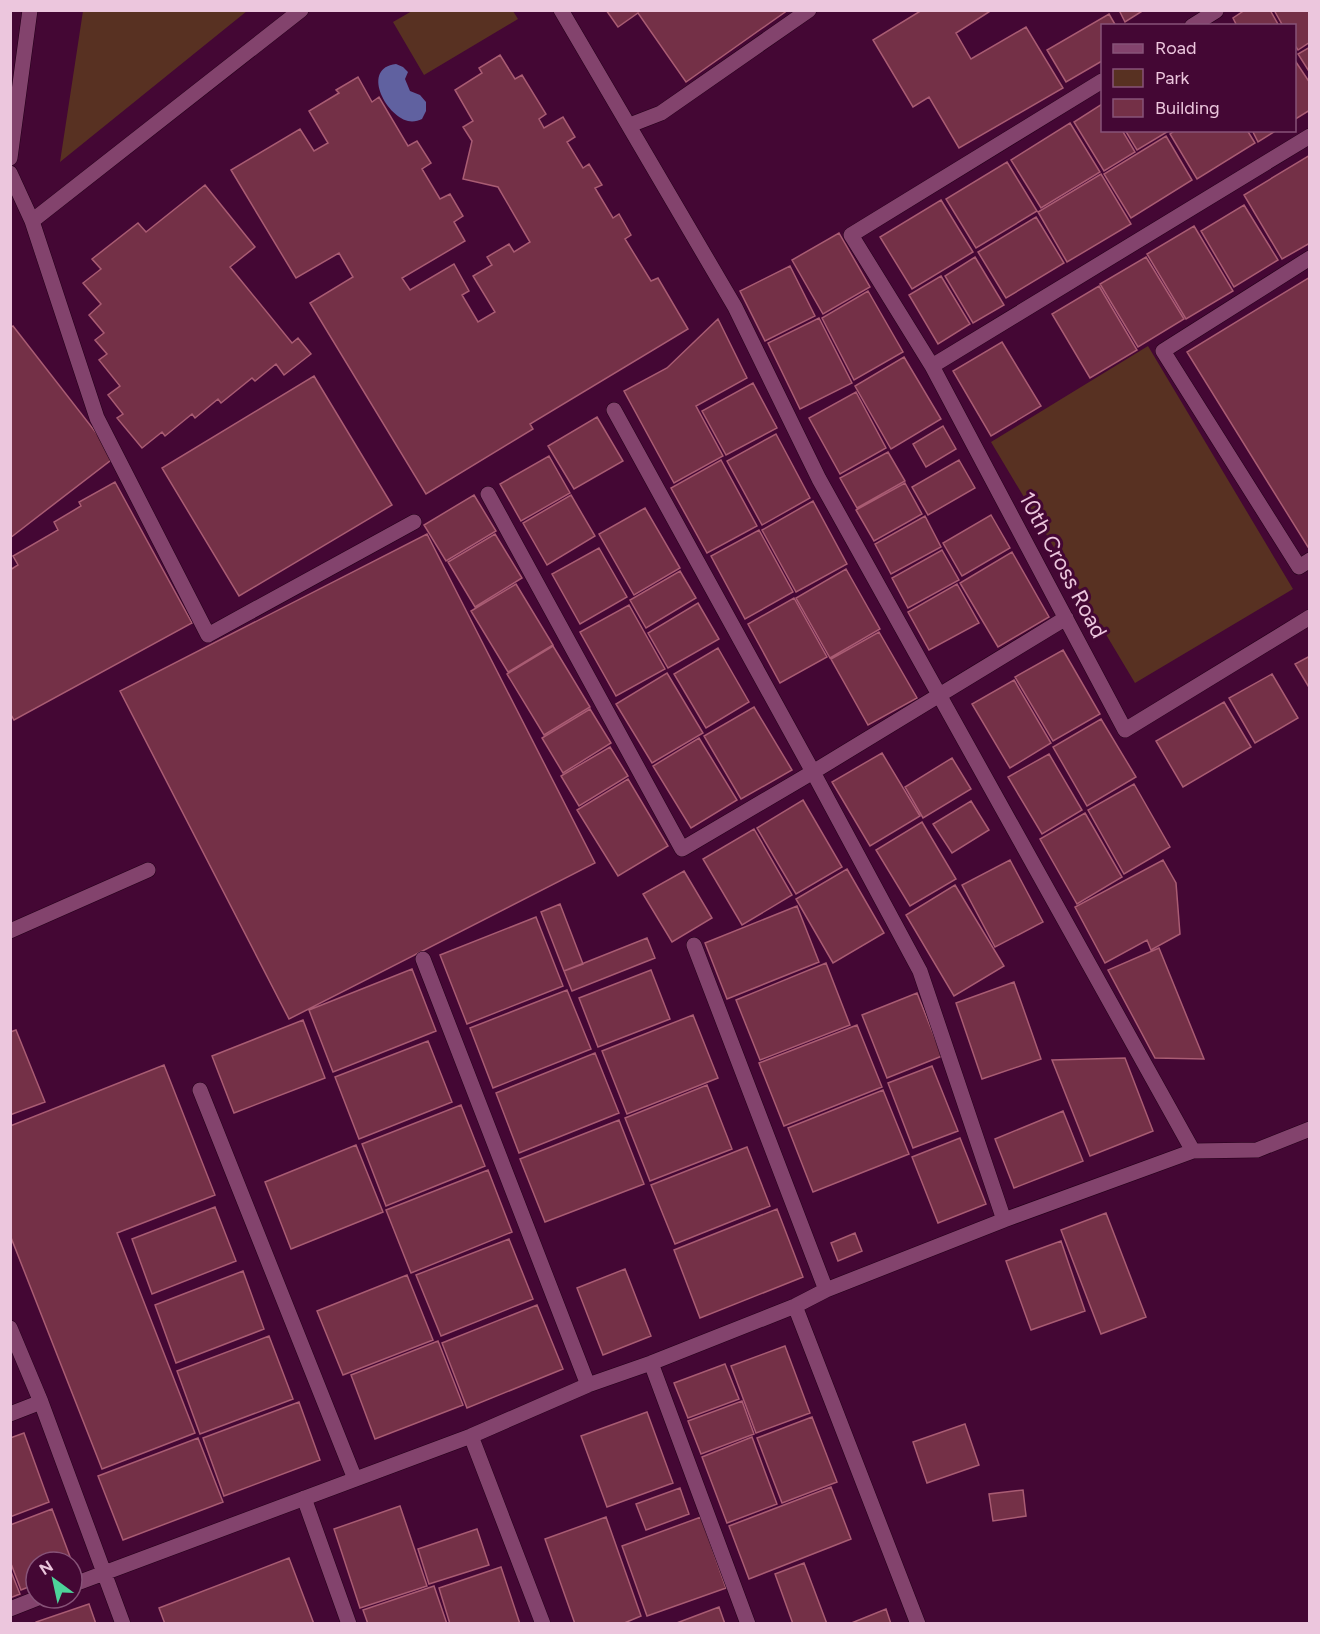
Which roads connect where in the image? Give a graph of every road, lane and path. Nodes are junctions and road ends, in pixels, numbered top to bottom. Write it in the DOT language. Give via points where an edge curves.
graph roads {
  1 [pos="30,10"];
  2 [pos="301,10"];
  3 [pos="561,10"];
  4 [pos="809,10"];
  5 [pos="1216,11"];
  6 [pos="1195,24"];
  7 [pos="1101,82"];
  8 [pos="630,125"];
  9 [pos="1310,136"];
  10 [pos="10,158"];
  11 [pos="10,173"];
  12 [pos="32,221"];
  13 [pos="1310,258"];
  14 [pos="932,366"];
  15 [pos="614,410"];
  16 [pos="488,494"];
  17 [pos="414,522"];
  18 [pos="1310,560"];
  19 [pos="1310,617"];
  20 [pos="1066,618"];
  21 [pos="941,695"];
  22 [pos="813,772"];
  23 [pos="148,870"];
  24 [pos="10,930"];
  25 [pos="694,945"];
  26 [pos="423,958"];
  27 [pos="200,1090"];
  28 [pos="1310,1129"];
  29 [pos="1192,1151"];
  30 [pos="1004,1220"];
  31 [pos="826,1290"];
  32 [pos="795,1306"];
  33 [pos="10,1328"];
  34 [pos="651,1363"];
  35 [pos="588,1385"];
  36 [pos="41,1402"];
  37 [pos="10,1414"];
  38 [pos="471,1436"];
  39 [pos="355,1479"];
  40 [pos="304,1498"];
  41 [pos="104,1573"];
  42 [pos="84,1580"];
  43 [pos="24,1604"];
  44 [pos="10,1609"];
  45 [pos="123,1623"];
  46 [pos="349,1623"];
  47 [pos="543,1623"];
  48 [pos="748,1623"];
  49 [pos="918,1623"];
  1 -- 10 [label="street"];
  2 -- 12 [label="street"];
  3 -- 8 [label="street"];
  4 -- 8 [label="street" via="661,114"];
  5 -- 6 [label="street"];
  7 -- 14 [label="street, 10th Cross Road" via="851,235"];
  8 -- 21 [label="street" via="735,307 819,479"];
  9 -- 14 [label="street"];
  11 -- 12 [label="street"];
  12 -- 17 [label="street" via="97,418 208,635"];
  13 -- 18 [label="street" via="1162,351 1299,567"];
  14 -- 20 [label="street, 10th Cross Road"];
  15 -- 22 [label="street"];
  16 -- 22 [label="street" via="682,849"];
  19 -- 20 [label="street, 10th Cross Road" via="1125,730"];
  20 -- 21 [label="street"];
  21 -- 22 [label="street"];
  21 -- 29 [label="street"];
  22 -- 30 [label="street" via="920,971"];
  23 -- 24 [label="street"];
  25 -- 31 [label="street"];
  26 -- 35 [label="street"];
  27 -- 39 [label="street"];
  28 -- 29 [label="street" via="1257,1150"];
  29 -- 30 [label="street"];
  30 -- 31 [label="street"];
  31 -- 32 [label="street"];
  32 -- 34 [label="street"];
  32 -- 49 [label="street"];
  33 -- 36 [label="street"];
  34 -- 35 [label="street"];
  34 -- 48 [label="street"];
  35 -- 38 [label="street"];
  36 -- 37 [label="street"];
  36 -- 41 [label="street"];
  38 -- 39 [label="street"];
  38 -- 47 [label="street"];
  39 -- 40 [label="street"];
  40 -- 41 [label="street"];
  40 -- 46 [label="street"];
  41 -- 42 [label="street"];
  41 -- 45 [label="street"];
  43 -- 44 [label="street"];
}
